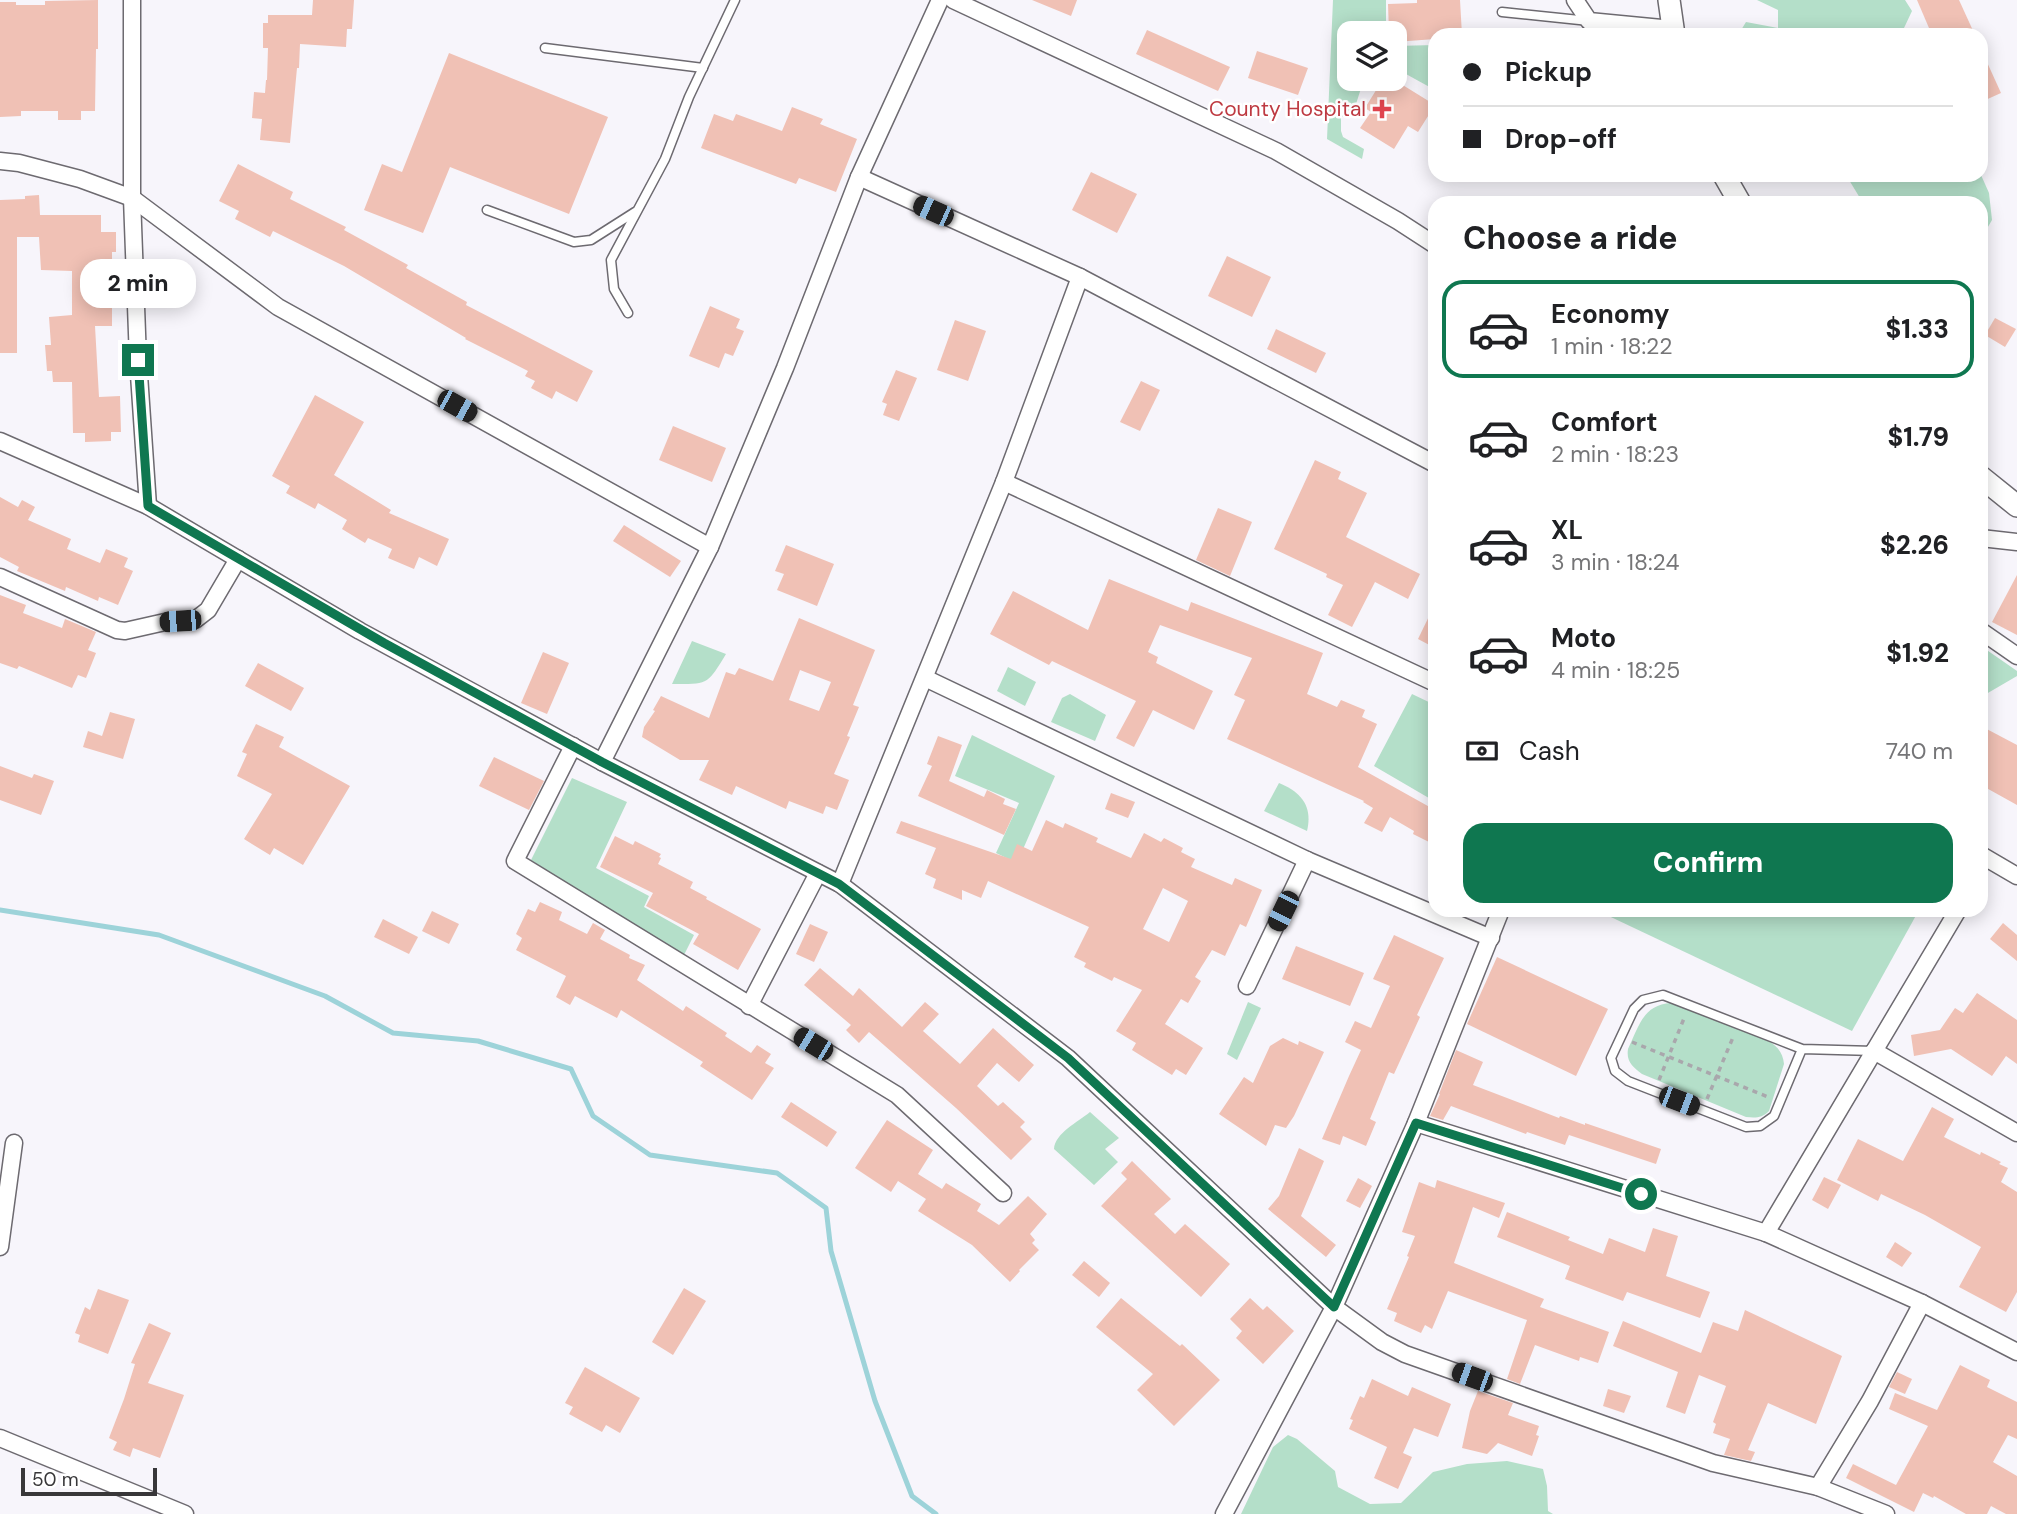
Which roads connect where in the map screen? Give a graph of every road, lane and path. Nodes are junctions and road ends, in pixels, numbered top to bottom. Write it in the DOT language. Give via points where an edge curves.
graph roads {
  1 [pos="132,0"];
  2 [pos="735,0"];
  3 [pos="940,0"];
  4 [pos="953,0"];
  5 [pos="1575,0"];
  6 [pos="1670,0"];
  7 [pos="1502,12"];
  8 [pos="1589,21"];
  9 [pos="1642,28"];
  10 [pos="1673,28"];
  11 [pos="545,48"];
  12 [pos="703,68"];
  13 [pos="0,161"];
  14 [pos="859,177"];
  15 [pos="132,198"];
  16 [pos="638,210"];
  17 [pos="487,211"];
  18 [pos="1428,240"];
  19 [pos="1080,277"];
  20 [pos="628,313"];
  21 [pos="0,441"];
  22 [pos="1428,460"];
  23 [pos="1004,482"];
  24 [pos="1988,483"];
  25 [pos="148,506"];
  26 [pos="2017,506"];
  27 [pos="1988,539"];
  28 [pos="2017,542"];
  29 [pos="710,547"];
  30 [pos="238,559"];
  31 [pos="0,577"];
  32 [pos="1988,636"];
  33 [pos="2017,656"];
  34 [pos="925,678"];
  35 [pos="1428,680"];
  36 [pos="573,746"];
  37 [pos="602,762"];
  38 [pos="1307,860"];
  39 [pos="1988,864"];
  40 [pos="818,873"];
  41 [pos="2017,876"];
  42 [pos="839,884"];
  43 [pos="1428,912"];
  44 [pos="1440,917"];
  45 [pos="1499,917"];
  46 [pos="1954,917"];
  47 [pos="1491,939"];
  48 [pos="1247,986"];
  49 [pos="1690,1005"];
  50 [pos="749,1006"];
  51 [pos="1738,1024"];
  52 [pos="1620,1038"];
  53 [pos="1802,1049"];
  54 [pos="1874,1051"];
  55 [pos="1667,1056"];
  56 [pos="1716,1076"];
  57 [pos="1655,1092"];
  58 [pos="1779,1102"];
  59 [pos="1703,1110"];
  60 [pos="1416,1123"];
  61 [pos="2017,1133"];
  62 [pos="14,1143"];
  63 [pos="1003,1193"];
  64 [pos="1766,1233"];
  65 [pos="0,1247"];
  66 [pos="1922,1303"];
  67 [pos="1334,1307"];
  68 [pos="2017,1352"];
  69 [pos="0,1438"];
  70 [pos="1818,1487"];
  71 [pos="185,1514"];
  72 [pos="1224,1514"];
  73 [pos="1885,1514"];
  1 -- 15 [label="street"];
  2 -- 12 [label="lane"];
  3 -- 14 [label="street"];
  4 -- 18 [label="street" via="1276,151"];
  5 -- 8 [label="street"];
  6 -- 10 [label="main road"];
  7 -- 8 [label="lane"];
  8 -- 9 [label="street"];
  11 -- 12 [label="lane"];
  12 -- 16 [label="lane"];
  13 -- 15 [label="street" via="80,179"];
  14 -- 19 [label="street"];
  14 -- 29 [label="street"];
  15 -- 25 [label="street"];
  15 -- 29 [label="street" via="278,307"];
  16 -- 17 [label="lane" via="591,240 574,242"];
  16 -- 20 [label="lane" via="611,260 614,289"];
  19 -- 22 [label="street"];
  19 -- 23 [label="street"];
  21 -- 25 [label="street"];
  23 -- 34 [label="street"];
  23 -- 35 [label="street"];
  24 -- 26 [label="main road"];
  25 -- 30 [label="street"];
  27 -- 28 [label="street"];
  29 -- 37 [label="street"];
  30 -- 31 [label="street" via="208,610 195,620 125,631"];
  30 -- 36 [label="street"];
  32 -- 33 [label="street"];
  34 -- 38 [label="street"];
  34 -- 42 [label="street"];
  36 -- 37 [label="street"];
  36 -- 50 [label="street" via="515,861"];
  37 -- 40 [label="street"];
  38 -- 43 [label="street"];
  38 -- 48 [label="street"];
  39 -- 41 [label="street"];
  40 -- 42 [label="street"];
  40 -- 50 [label="street"];
  42 -- 67 [label="street" via="1068,1058"];
  44 -- 47 [label="street"];
  45 -- 47 [label="street"];
  46 -- 54 [label="street"];
  47 -- 60 [label="street"];
  49 -- 51 [label="lane"];
  49 -- 52 [label="lane" via="1663,995 1643,1000"];
  49 -- 55 [label="path"];
  50 -- 63 [label="street" via="897,1095"];
  51 -- 53 [label="lane"];
  51 -- 56 [label="path"];
  52 -- 55 [label="path"];
  52 -- 57 [label="lane" via="1611,1058 1615,1071"];
  53 -- 54 [label="lane"];
  53 -- 58 [label="lane"];
  54 -- 61 [label="street"];
  54 -- 64 [label="street"];
  55 -- 56 [label="path"];
  55 -- 57 [label="path"];
  56 -- 58 [label="path"];
  56 -- 59 [label="path"];
  57 -- 59 [label="lane"];
  58 -- 59 [label="lane" via="1774,1116 1760,1126 1745,1127"];
  60 -- 64 [label="street"];
  60 -- 67 [label="street"];
  62 -- 65 [label="street"];
  64 -- 66 [label="street"];
  66 -- 68 [label="street"];
  66 -- 70 [label="street"];
  67 -- 70 [label="street" via="1405,1354 1713,1463"];
  67 -- 72 [label="street"];
  69 -- 71 [label="street"];
  70 -- 73 [label="street"];
}
